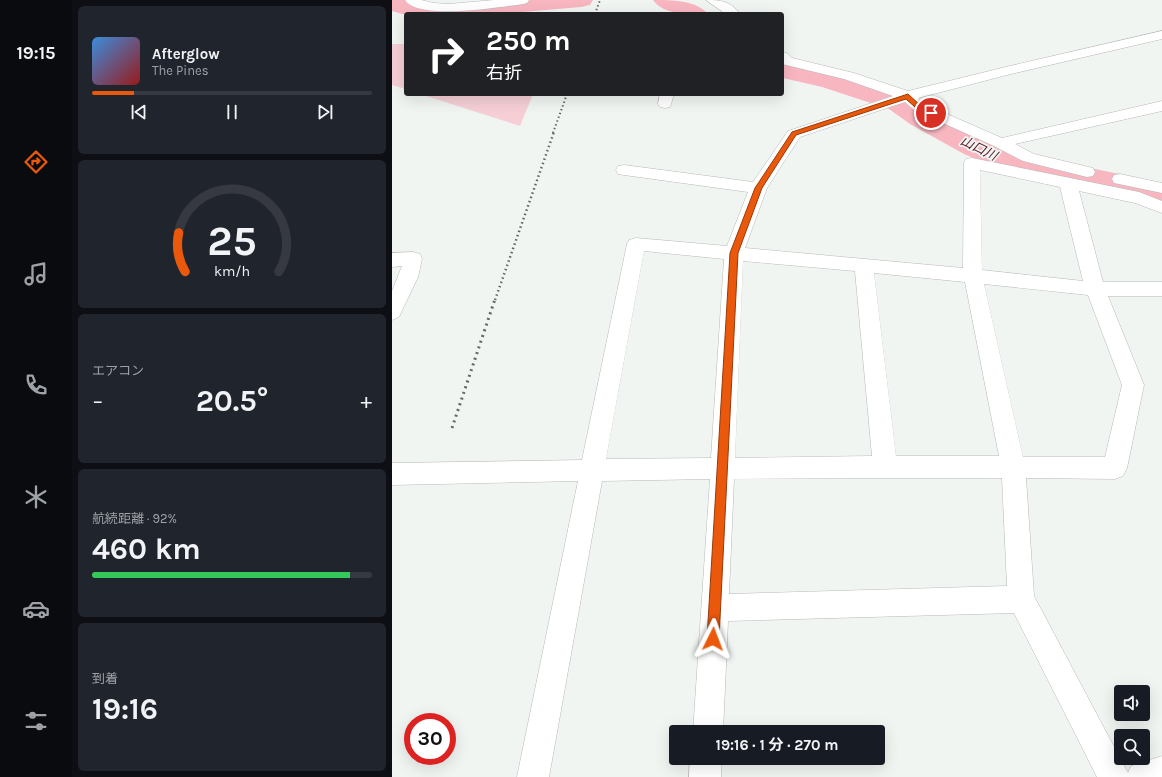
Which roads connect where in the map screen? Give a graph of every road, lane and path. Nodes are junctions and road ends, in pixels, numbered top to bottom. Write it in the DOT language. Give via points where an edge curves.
graph roads {
  1 [pos="411,0"];
  2 [pos="523,0"];
  3 [pos="712,0"];
  4 [pos="732,12"];
  5 [pos="1162,35"];
  6 [pos="784,60"];
  7 [pos="908,96"];
  8 [pos="1162,106"];
  9 [pos="1000,143"];
  10 [pos="624,170"];
  11 [pos="1068,183"];
  12 [pos="758,188"];
  13 [pos="1162,188"];
  14 [pos="1162,207"];
  15 [pos="734,253"];
  16 [pos="392,260"];
  17 [pos="864,266"];
  18 [pos="973,276"];
  19 [pos="1095,289"];
  20 [pos="1162,289"];
  21 [pos="392,312"];
  22 [pos="1013,467"];
  23 [pos="722,468"];
  24 [pos="885,468"];
  25 [pos="592,470"];
  26 [pos="392,474"];
  27 [pos="1021,600"];
  28 [pos="714,608"];
  29 [pos="708,725"];
  30 [pos="706,765"];
  31 [pos="1162,772"];
  32 [pos="533,777"];
  33 [pos="705,777"];
  34 [pos="1114,777"];
  35 [pos="1142,777"];
  1 -- 2 [label="street" via="418,4 450,8"];
  3 -- 4 [label="street"];
  5 -- 7 [label="street"];
  6 -- 7 [label="street" via="849,76"];
  7 -- 9 [label="street" via="919,107"];
  7 -- 12 [label="street" via="794,134"];
  8 -- 9 [label="street"];
  9 -- 13 [label="street" via="1029,158"];
  10 -- 12 [label="street"];
  11 -- 14 [label="street" via="1139,198"];
  11 -- 18 [label="street" via="972,162"];
  11 -- 19 [label="street"];
  12 -- 15 [label="street"];
  15 -- 17 [label="street"];
  15 -- 23 [label="street"];
  15 -- 25 [label="street" via="636,244"];
  16 -- 21 [label="street" via="413,259"];
  17 -- 18 [label="street"];
  17 -- 24 [label="street"];
  18 -- 19 [label="street"];
  18 -- 22 [label="street"];
  19 -- 20 [label="street"];
  19 -- 22 [label="street" via="1133,385 1115,468"];
  22 -- 24 [label="street"];
  22 -- 27 [label="street"];
  23 -- 24 [label="street"];
  23 -- 25 [label="street"];
  23 -- 28 [label="street"];
  25 -- 26 [label="street"];
  25 -- 32 [label="street"];
  27 -- 28 [label="street"];
  27 -- 34 [label="street"];
  28 -- 29 [label="street"];
  30 -- 33 [label="street"];
  31 -- 35 [label="street"];
}
